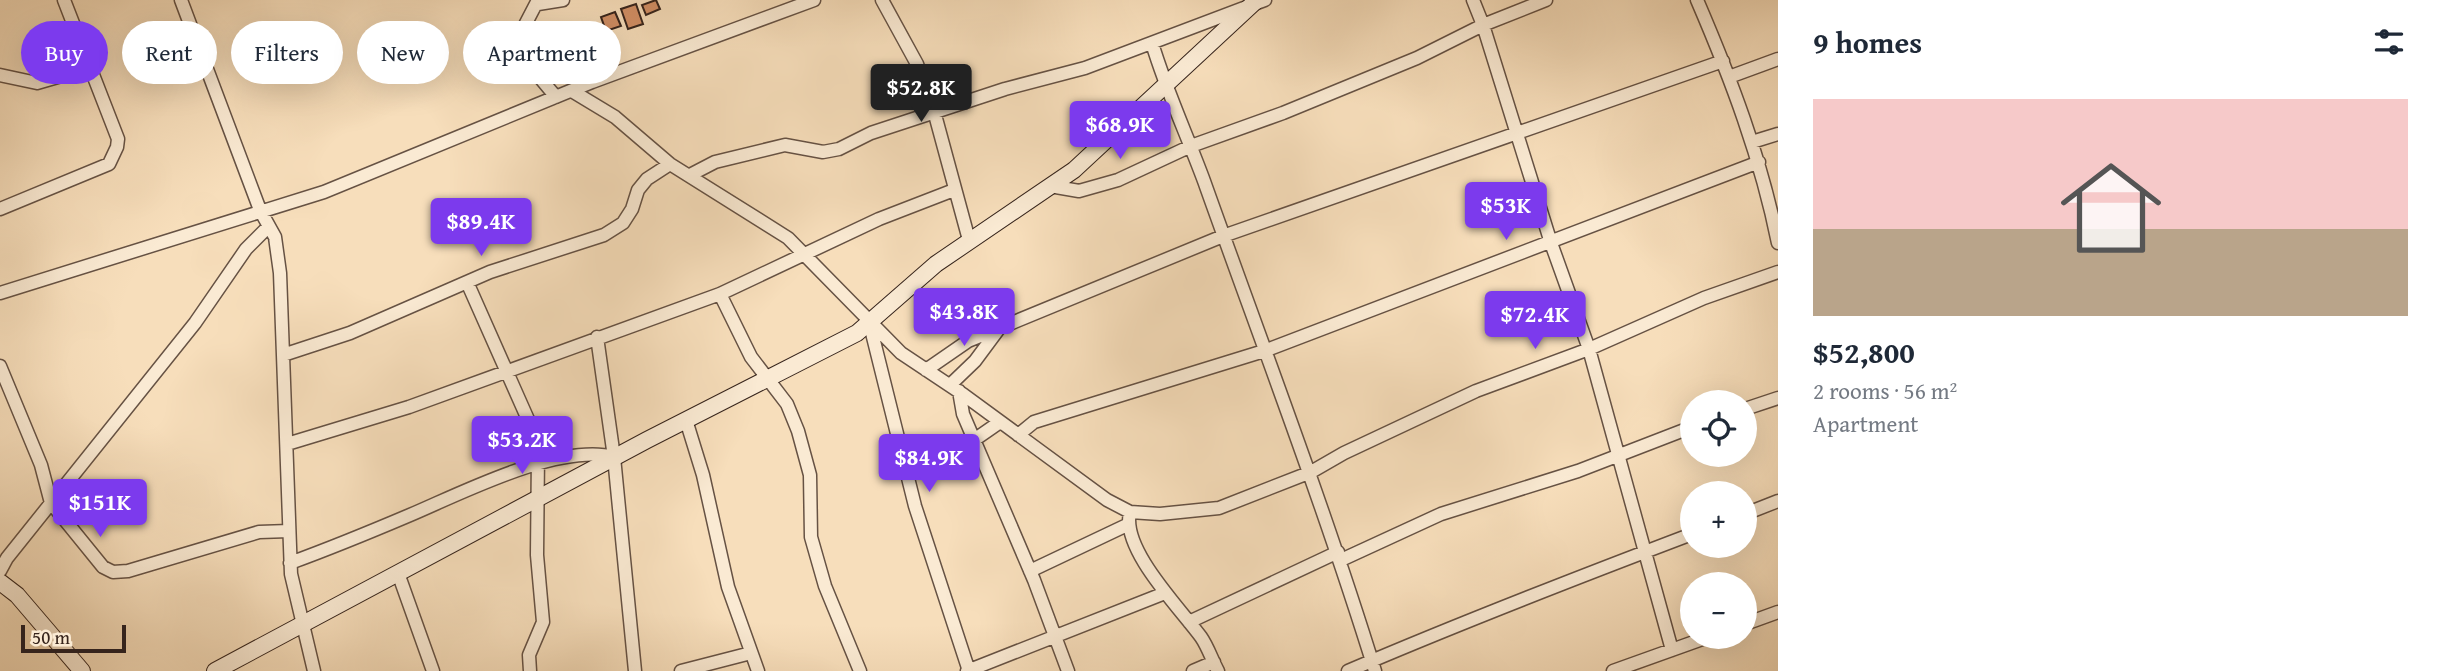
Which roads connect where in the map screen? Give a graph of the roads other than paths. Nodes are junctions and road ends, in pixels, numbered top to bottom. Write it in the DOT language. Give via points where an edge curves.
graph roads {
  1 [pos="64,0"];
  2 [pos="181,0"];
  3 [pos="563,0"];
  4 [pos="814,0"];
  5 [pos="882,0"];
  6 [pos="1473,0"];
  7 [pos="1546,0"];
  8 [pos="1697,0"];
  9 [pos="538,2"];
  10 [pos="1258,2"];
  11 [pos="72,21"];
  12 [pos="1483,24"];
  13 [pos="1152,43"];
  14 [pos="1778,59"];
  15 [pos="1723,61"];
  16 [pos="0,75"];
  17 [pos="1729,77"];
  18 [pos="21,80"];
  19 [pos="96,84"];
  20 [pos="1164,86"];
  21 [pos="572,91"];
  22 [pos="556,97"];
  23 [pos="934,111"];
  24 [pos="1516,134"];
  25 [pos="1778,134"];
  26 [pos="1752,142"];
  27 [pos="1191,146"];
  28 [pos="1759,162"];
  29 [pos="670,164"];
  30 [pos="690,175"];
  31 [pos="1050,186"];
  32 [pos="954,190"];
  33 [pos="0,208"];
  34 [pos="260,210"];
  35 [pos="269,226"];
  36 [pos="1223,236"];
  37 [pos="970,240"];
  38 [pos="1551,243"];
  39 [pos="1778,243"];
  40 [pos="803,254"];
  41 [pos="1778,272"];
  42 [pos="467,282"];
  43 [pos="0,293"];
  44 [pos="720,293"];
  45 [pos="869,322"];
  46 [pos="999,330"];
  47 [pos="597,337"];
  48 [pos="1589,349"];
  49 [pos="1264,351"];
  50 [pos="283,355"];
  51 [pos="0,366"];
  52 [pos="507,370"];
  53 [pos="926,370"];
  54 [pos="768,380"];
  55 [pos="954,388"];
  56 [pos="1778,398"];
  57 [pos="1757,405"];
  58 [pos="686,420"];
  59 [pos="1000,422"];
  60 [pos="1680,432"];
  61 [pos="1018,435"];
  62 [pos="975,438"];
  63 [pos="287,444"];
  64 [pos="1620,456"];
  65 [pos="614,457"];
  66 [pos="538,466"];
  67 [pos="906,470"];
  68 [pos="1311,472"];
  69 [pos="540,497"];
  70 [pos="1778,501"];
  71 [pos="51,503"];
  72 [pos="1757,509"];
  73 [pos="1130,512"];
  74 [pos="1127,525"];
  75 [pos="289,531"];
  76 [pos="1680,539"];
  77 [pos="1643,553"];
  78 [pos="1339,556"];
  79 [pos="290,563"];
  80 [pos="1030,570"];
  81 [pos="0,571"];
  82 [pos="398,573"];
  83 [pos="0,582"];
  84 [pos="1165,593"];
  85 [pos="1778,612"];
  86 [pos="1757,620"];
  87 [pos="1189,622"];
  88 [pos="303,624"];
  89 [pos="1057,637"];
  90 [pos="1680,647"];
  91 [pos="1672,650"];
  92 [pos="751,653"];
  93 [pos="1373,666"];
  94 [pos="1216,667"];
  95 [pos="82,671"];
  96 [pos="215,671"];
  97 [pos="314,671"];
  98 [pos="433,671"];
  99 [pos="530,671"];
  100 [pos="635,671"];
  101 [pos="681,671"];
  102 [pos="758,671"];
  103 [pos="860,671"];
  104 [pos="968,671"];
  105 [pos="1068,671"];
  106 [pos="1193,671"];
  107 [pos="1348,671"];
  108 [pos="1614,671"];
  1 -- 11 [label="street"];
  2 -- 34 [label="street"];
  3 -- 9 [label="street"];
  4 -- 21 [label="street"];
  5 -- 23 [label="street" via="917,64"];
  6 -- 12 [label="street"];
  7 -- 12 [label="street"];
  8 -- 15 [label="street"];
  9 -- 22 [label="street" via="524,25 536,73"];
  10 -- 13 [label="street"];
  10 -- 20 [label="street"];
  12 -- 24 [label="street"];
  12 -- 27 [label="street" via="1417,58"];
  13 -- 20 [label="street"];
  13 -- 23 [label="street" via="1085,68"];
  14 -- 17 [label="street"];
  15 -- 17 [label="street"];
  15 -- 24 [label="street"];
  16 -- 18 [label="street"];
  17 -- 26 [label="street"];
  19 -- 33 [label="street" via="118,139 109,164"];
  20 -- 27 [label="street"];
  20 -- 31 [label="street" via="1074,170"];
  21 -- 22 [label="street"];
  21 -- 29 [label="street" via="615,117"];
  22 -- 34 [label="street" via="324,192"];
  23 -- 30 [label="street" via="839,149 823,152 785,145 715,162"];
  23 -- 32 [label="street"];
  24 -- 36 [label="street"];
  24 -- 38 [label="street"];
  25 -- 26 [label="street"];
  26 -- 28 [label="street"];
  27 -- 31 [label="street" via="1105,184 1079,191"];
  27 -- 36 [label="street"];
  28 -- 38 [label="street"];
  28 -- 39 [label="street"];
  29 -- 30 [label="street"];
  29 -- 42 [label="street" via="647,179 623,223 604,235"];
  30 -- 40 [label="street" via="788,238"];
  31 -- 37 [label="street"];
  32 -- 37 [label="street"];
  32 -- 40 [label="street"];
  34 -- 35 [label="street"];
  34 -- 43 [label="street"];
  35 -- 50 [label="street" via="280,273"];
  35 -- 71 [label="street" via="246,249 195,323"];
  36 -- 46 [label="street"];
  36 -- 49 [label="street"];
  37 -- 45 [label="street"];
  38 -- 48 [label="street"];
  38 -- 49 [label="street"];
  40 -- 44 [label="street"];
  40 -- 45 [label="street"];
  41 -- 48 [label="street" via="1704,298"];
  42 -- 50 [label="street" via="350,333"];
  42 -- 52 [label="street"];
  44 -- 47 [label="street"];
  44 -- 54 [label="street" via="751,358"];
  45 -- 53 [label="street"];
  45 -- 54 [label="street" via="857,333"];
  45 -- 67 [label="street"];
  46 -- 53 [label="street" via="968,341"];
  46 -- 55 [label="street"];
  47 -- 52 [label="street"];
  47 -- 65 [label="street"];
  48 -- 64 [label="street"];
  48 -- 68 [label="street" via="1476,391"];
  49 -- 61 [label="street" via="1034,422"];
  49 -- 68 [label="street"];
  50 -- 63 [label="street"];
  51 -- 71 [label="street" via="41,465"];
  52 -- 63 [label="street" via="409,407"];
  52 -- 66 [label="street" via="530,424"];
  53 -- 55 [label="street"];
  54 -- 58 [label="street"];
  54 -- 103 [label="street" via="787,404 798,431 810,475 811,537 825,586"];
  55 -- 59 [label="street"];
  55 -- 62 [label="street"];
  56 -- 57 [label="street"];
  58 -- 65 [label="street"];
  58 -- 92 [label="street" via="728,587"];
  59 -- 61 [label="street"];
  59 -- 62 [label="street"];
  60 -- 64 [label="street"];
  61 -- 73 [label="street"];
  62 -- 67 [label="street" via="951,456"];
  62 -- 80 [label="street"];
  63 -- 75 [label="street"];
  64 -- 77 [label="street"];
  64 -- 78 [label="street" via="1441,514"];
  65 -- 66 [label="street" via="597,453"];
  65 -- 69 [label="street"];
  65 -- 100 [label="street"];
  66 -- 69 [label="street"];
  66 -- 79 [label="street" via="487,482"];
  67 -- 104 [label="street"];
  68 -- 73 [label="street" via="1219,508"];
  68 -- 78 [label="street"];
  69 -- 82 [label="street"];
  69 -- 99 [label="street" via="537,555 543,622 529,655"];
  70 -- 72 [label="street"];
  71 -- 75 [label="street" via="103,567 113,572 259,532"];
  71 -- 81 [label="street"];
  73 -- 74 [label="street"];
  74 -- 80 [label="street"];
  74 -- 84 [label="street"];
  75 -- 79 [label="street"];
  76 -- 77 [label="street"];
  77 -- 91 [label="street"];
  77 -- 93 [label="street" via="1499,606"];
  78 -- 87 [label="street"];
  78 -- 93 [label="street"];
  79 -- 88 [label="street"];
  80 -- 89 [label="street"];
  82 -- 88 [label="street"];
  82 -- 98 [label="street"];
  83 -- 95 [label="street" via="17,595"];
  84 -- 87 [label="street"];
  84 -- 89 [label="street"];
  85 -- 86 [label="street"];
  87 -- 94 [label="street"];
  88 -- 96 [label="street"];
  88 -- 97 [label="street"];
  89 -- 104 [label="street"];
  89 -- 105 [label="street"];
  90 -- 91 [label="street"];
  91 -- 108 [label="street"];
  92 -- 101 [label="street"];
  92 -- 102 [label="street"];
  93 -- 107 [label="street"];
  94 -- 106 [label="street"];
}
